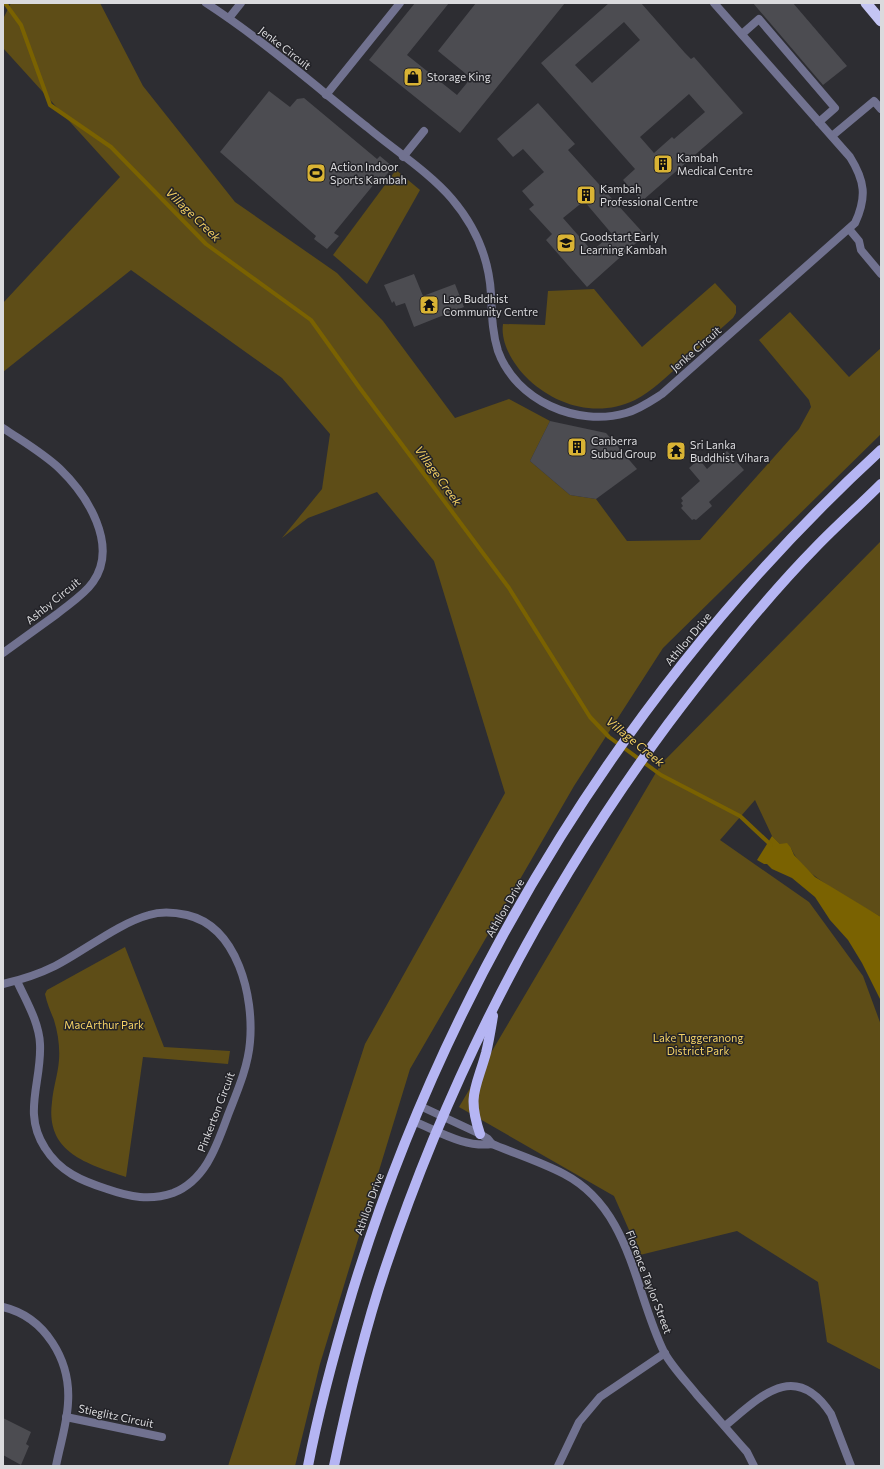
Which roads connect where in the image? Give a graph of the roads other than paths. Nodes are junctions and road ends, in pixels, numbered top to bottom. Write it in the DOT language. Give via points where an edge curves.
graph roads {
  1 [pos="206,3"];
  2 [pos="241,3"];
  3 [pos="400,3"];
  4 [pos="714,3"];
  5 [pos="866,3"];
  6 [pos="229,18"];
  7 [pos="881,21"];
  8 [pos="742,34"];
  9 [pos="326,95"];
  10 [pos="881,109"];
  11 [pos="819,122"];
  12 [pos="424,131"];
  13 [pos="832,136"];
  14 [pos="403,157"];
  15 [pos="849,229"];
  16 [pos="881,274"];
  17 [pos="3,428"];
  18 [pos="881,450"];
  19 [pos="881,484"];
  20 [pos="3,654"];
  21 [pos="17,981"];
  22 [pos="3,984"];
  23 [pos="497,1000"];
  24 [pos="420,1106"];
  25 [pos="442,1116"];
  26 [pos="413,1121"];
  27 [pos="437,1130"];
  28 [pos="480,1134"];
  29 [pos="492,1144"];
  30 [pos="3,1307"];
  31 [pos="665,1353"];
  32 [pos="66,1417"];
  33 [pos="725,1426"];
  34 [pos="162,1437"];
  35 [pos="56,1466"];
  36 [pos="308,1466"];
  37 [pos="334,1466"];
  38 [pos="558,1466"];
  39 [pos="754,1466"];
  40 [pos="851,1466"];
  1 -- 6 [label="street, Jenke Circuit"];
  2 -- 6 [label="street"];
  3 -- 9 [label="street"];
  4 -- 8 [label="street, Jenke Circuit"];
  5 -- 7 [label="highway"];
  6 -- 9 [label="street, Jenke Circuit"];
  8 -- 11 [label="street, Jenke Circuit"];
  8 -- 11 [label="street" via="759,19 835,108"];
  9 -- 14 [label="street, Jenke Circuit"];
  10 -- 13 [label="street" via="874,101"];
  11 -- 13 [label="street, Jenke Circuit"];
  12 -- 14 [label="street"];
  13 -- 15 [label="street, Jenke Circuit" via="850,157 863,186 861,210"];
  14 -- 15 [label="street, Jenke Circuit" via="451,197 471,225 483,251 488,270 492,326 499,352 513,376 542,402 561,411 585,416 626,413 662,394"];
  15 -- 16 [label="street" via="859,241 861,250"];
  17 -- 20 [label="street, Ashby Circuit" via="59,468 75,485 89,506 99,529 103,550 97,574 84,593"];
  18 -- 24 [label="main road, Athllon Drive" via="740,596 683,663 606,767 541,869 495,948 452,1032"];
  19 -- 23 [label="main road" via="814,550 698,684 627,782 550,902"];
  21 -- 21 [label="street, Pinkerton Circuit" via="53,967 131,922 150,914 169,912 189,916 215,930 231,949 244,979 251,1017 250,1043 246,1067 216,1149 205,1168 191,1182 175,1192 156,1197 129,1197 75,1178 48,1154 35,1128 33,1103 40,1061 40,1042 36,1024"];
  21 -- 22 [label="street, Pinkerton Circuit"];
  23 -- 25 [label="main road"];
  23 -- 28 [label="main road" via="473,1098 474,1116"];
  24 -- 25 [label="street, Florence Taylor Street"];
  24 -- 26 [label="main road, Athllon Drive"];
  25 -- 27 [label="main road"];
  25 -- 28 [label="street, Florence Taylor Street"];
  26 -- 27 [label="street, Florence Taylor Street"];
  26 -- 36 [label="main road, Athllon Drive" via="366,1248 337,1342"];
  27 -- 29 [label="street, Florence Taylor Street" via="467,1143"];
  27 -- 37 [label="main road" via="385,1270 348,1399"];
  28 -- 29 [label="street, Florence Taylor Street"];
  29 -- 31 [label="street, Florence Taylor Street" via="565,1175 586,1189 604,1208 626,1247"];
  30 -- 32 [label="street, Stieglitz Circuit" via="28,1317 44,1330 56,1348 67,1380"];
  31 -- 33 [label="street, Florence Taylor Street"];
  31 -- 38 [label="street" via="600,1397 579,1422"];
  32 -- 34 [label="street, Stieglitz Circuit"];
  32 -- 35 [label="street, Stieglitz Circuit"];
  33 -- 39 [label="street, Florence Taylor Street" via="747,1452"];
  33 -- 40 [label="street" via="774,1389 794,1386 808,1391 831,1414"];
}
